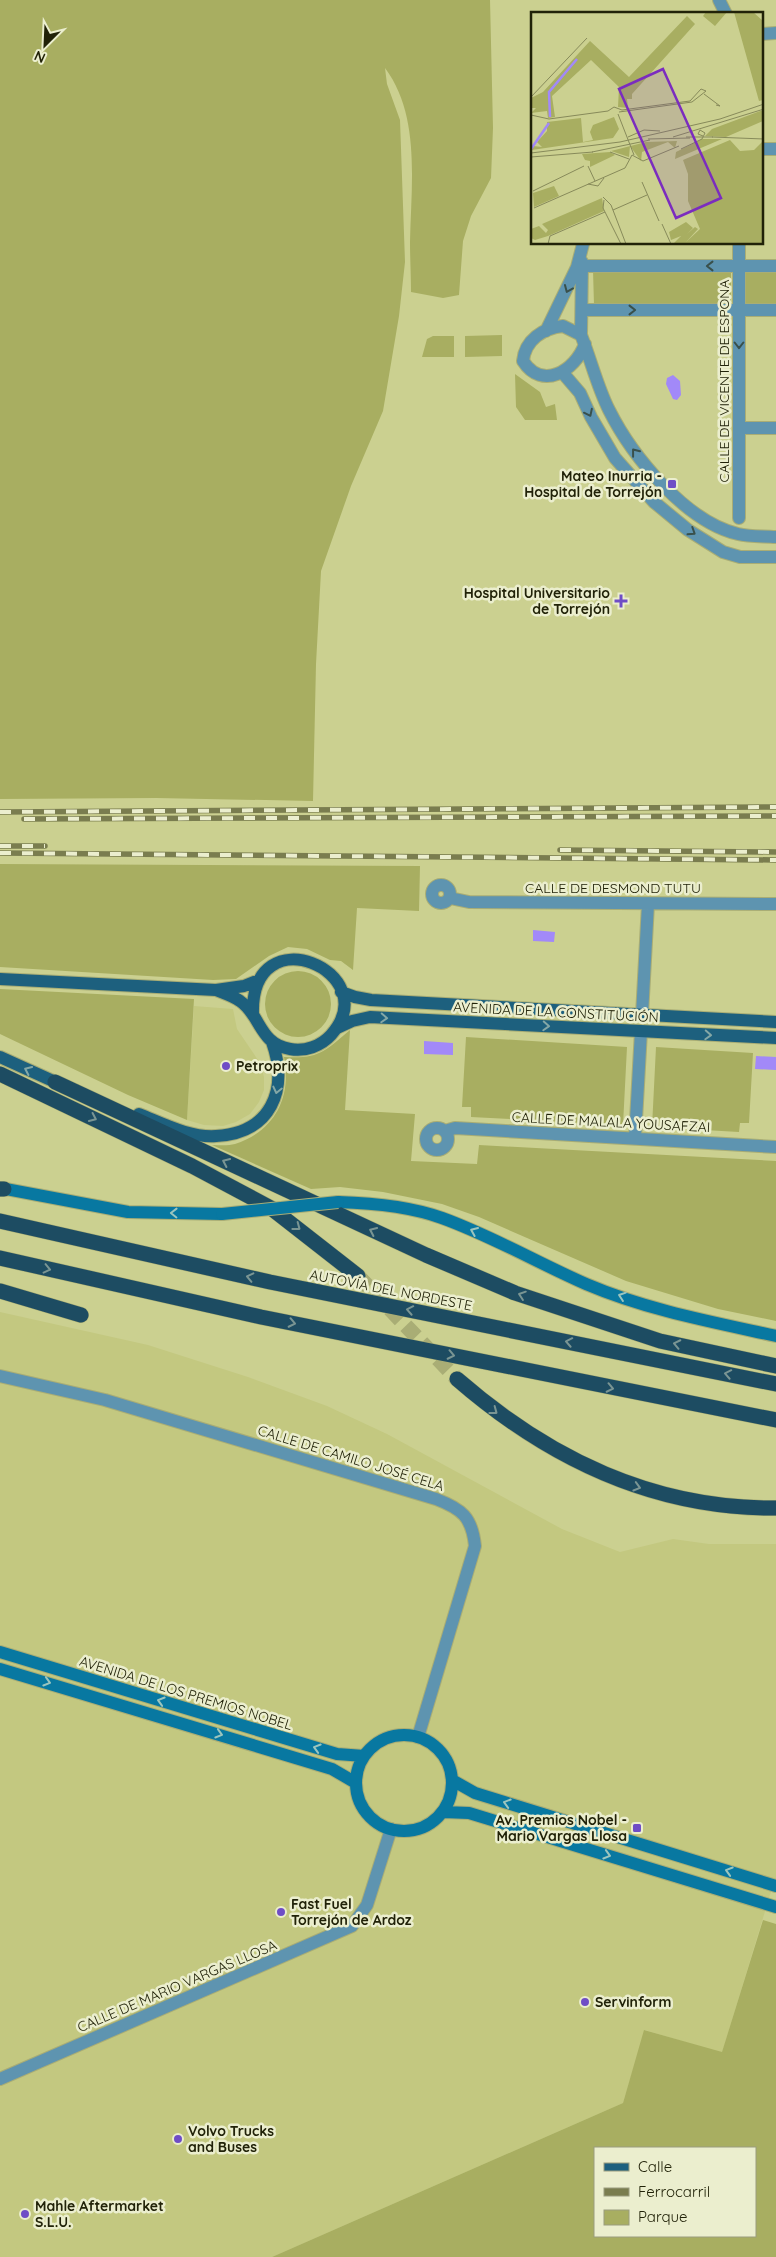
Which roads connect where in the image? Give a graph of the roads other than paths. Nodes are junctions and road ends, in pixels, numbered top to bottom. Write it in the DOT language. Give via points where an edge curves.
graph roads {
  1 [pos="718,0"];
  2 [pos="725,12"];
  3 [pos="583,245"];
  4 [pos="583,245"];
  5 [pos="740,245"];
  6 [pos="581,266"];
  7 [pos="740,266"];
  8 [pos="776,266"];
  9 [pos="583,310"];
  10 [pos="739,310"];
  11 [pos="776,310"];
  12 [pos="546,330"];
  13 [pos="583,340"];
  14 [pos="562,372"];
  15 [pos="739,428"];
  16 [pos="776,428"];
  17 [pos="739,518"];
  18 [pos="776,536"];
  19 [pos="776,557"];
  20 [pos="450,898"];
  21 [pos="648,904"];
  22 [pos="776,904"];
  23 [pos="0,979"];
  24 [pos="259,980"];
  25 [pos="216,990"];
  26 [pos="341,992"];
  27 [pos="253,1014"];
  28 [pos="642,1015"];
  29 [pos="776,1022"];
  30 [pos="337,1028"];
  31 [pos="641,1031"];
  32 [pos="776,1038"];
  33 [pos="272,1042"];
  34 [pos="0,1057"];
  35 [pos="0,1074"];
  36 [pos="55,1082"];
  37 [pos="445,1131"];
  38 [pos="635,1138"];
  39 [pos="776,1147"];
  40 [pos="1,1189"];
  41 [pos="0,1221"];
  42 [pos="0,1258"];
  43 [pos="358,1276"];
  44 [pos="0,1291"];
  45 [pos="81,1315"];
  46 [pos="776,1336"];
  47 [pos="776,1366"];
  48 [pos="0,1376"];
  49 [pos="458,1379"];
  50 [pos="776,1384"];
  51 [pos="776,1420"];
  52 [pos="776,1508"];
  53 [pos="0,1652"];
  54 [pos="0,1668"];
  55 [pos="418,1737"];
  56 [pos="364,1756"];
  57 [pos="452,1780"];
  58 [pos="356,1783"];
  59 [pos="442,1812"];
  60 [pos="391,1829"];
  61 [pos="776,1886"];
  62 [pos="776,1907"];
  63 [pos="0,2079"];
  1 -- 2 [label="street"];
  3 -- 6 [label="street"];
  4 -- 12 [label="street, one-way" via="561,305"];
  5 -- 7 [label="street, CALLE DE VICENTE DE ESPONA"];
  7 -- 6 [label="street, one-way"];
  6 -- 9 [label="street"];
  7 -- 8 [label="street"];
  7 -- 10 [label="street, CALLE DE VICENTE DE ESPONA"];
  9 -- 10 [label="street, one-way"];
  9 -- 13 [label="street"];
  10 -- 11 [label="street"];
  10 -- 15 [label="street, CALLE DE VICENTE DE ESPONA, one-way"];
  12 -- 13 [label="street" via="563,326"];
  12 -- 14 [label="street" via="530,341 522,361 529,371 542,376"];
  13 -- 14 [label="street" via="580,358"];
  18 -- 13 [label="street, one-way" via="749,536 721,528 666,490 632,449 609,410"];
  14 -- 19 [label="street, one-way" via="580,393 590,417 615,458 654,502 688,530 723,552 740,557"];
  15 -- 16 [label="street"];
  15 -- 17 [label="street, CALLE DE VICENTE DE ESPONA"];
  20 -- 21 [label="street, CALLE DE DESMOND TUTU" via="469,902"];
  21 -- 22 [label="street, CALLE DE DESMOND TUTU"];
  21 -- 28 [label="street"];
  23 -- 25 [label="main road"];
  24 -- 25 [label="main road"];
  24 -- 26 [label="main road" via="286,960 304,960 320,965 334,976"];
  24 -- 27 [label="main road" via="252,997"];
  25 -- 27 [label="main road" via="240,1001"];
  26 -- 28 [label="main road, AVENIDA DE LA CONSTITUCIÓN" via="371,1000"];
  26 -- 30 [label="main road" via="342,1010"];
  27 -- 33 [label="main road" via="260,1030"];
  28 -- 29 [label="main road, AVENIDA DE LA CONSTITUCIÓN"];
  30 -- 31 [label="main road, AVENIDA DE LA CONSTITUCIÓN, one-way" via="370,1017"];
  30 -- 33 [label="main road" via="325,1041 308,1049 289,1049"];
  31 -- 32 [label="main road, AVENIDA DE LA CONSTITUCIÓN, one-way"];
  31 -- 38 [label="street"];
  33 -- 36 [label="main road, one-way" via="279,1067 278,1090 267,1115 244,1131 216,1136 185,1132"];
  36 -- 34 [label="main road, one-way"];
  35 -- 43 [label="highway, one-way" via="192,1166 271,1208"];
  47 -- 36 [label="highway, one-way" via="660,1341 515,1293 426,1256"];
  37 -- 38 [label="street, CALLE DE MALALA YOUSAFZAI" via="455,1128"];
  38 -- 39 [label="street, CALLE DE MALALA YOUSAFZAI"];
  46 -- 40 [label="street, one-way, bridge" via="668,1312 587,1284 441,1217 381,1204 338,1202 222,1214 128,1212"];
  50 -- 41 [label="highway, AUTOVÍA DEL NORDESTE, one-way" via="270,1282"];
  42 -- 51 [label="highway, one-way" via="261,1317"];
  44 -- 45 [label="highway"];
  48 -- 55 [label="street, CALLE DE CAMILO JOSÉ CELA" via="105,1400 456,1507 474,1529 475,1546"];
  49 -- 52 [label="highway, one-way" via="493,1410 533,1437 579,1463 630,1485 682,1500 743,1508"];
  56 -- 53 [label="street, AVENIDA DE LOS PREMIOS NOBEL, one-way" via="337,1754"];
  54 -- 58 [label="street, one-way" via="332,1769"];
  55 -- 56 [label="street" via="388,1738"];
  55 -- 57 [label="street" via="442,1753"];
  56 -- 58 [label="street"];
  57 -- 59 [label="street" via="450,1797"];
  61 -- 57 [label="street, one-way" via="475,1793"];
  58 -- 60 [label="street" via="366,1812 377,1823"];
  59 -- 60 [label="street" via="419,1829"];
  59 -- 62 [label="street, one-way" via="469,1813"];
  60 -- 63 [label="street, CALLE DE MARIO VARGAS LLOSA" via="367,1905 352,1926"];
}
